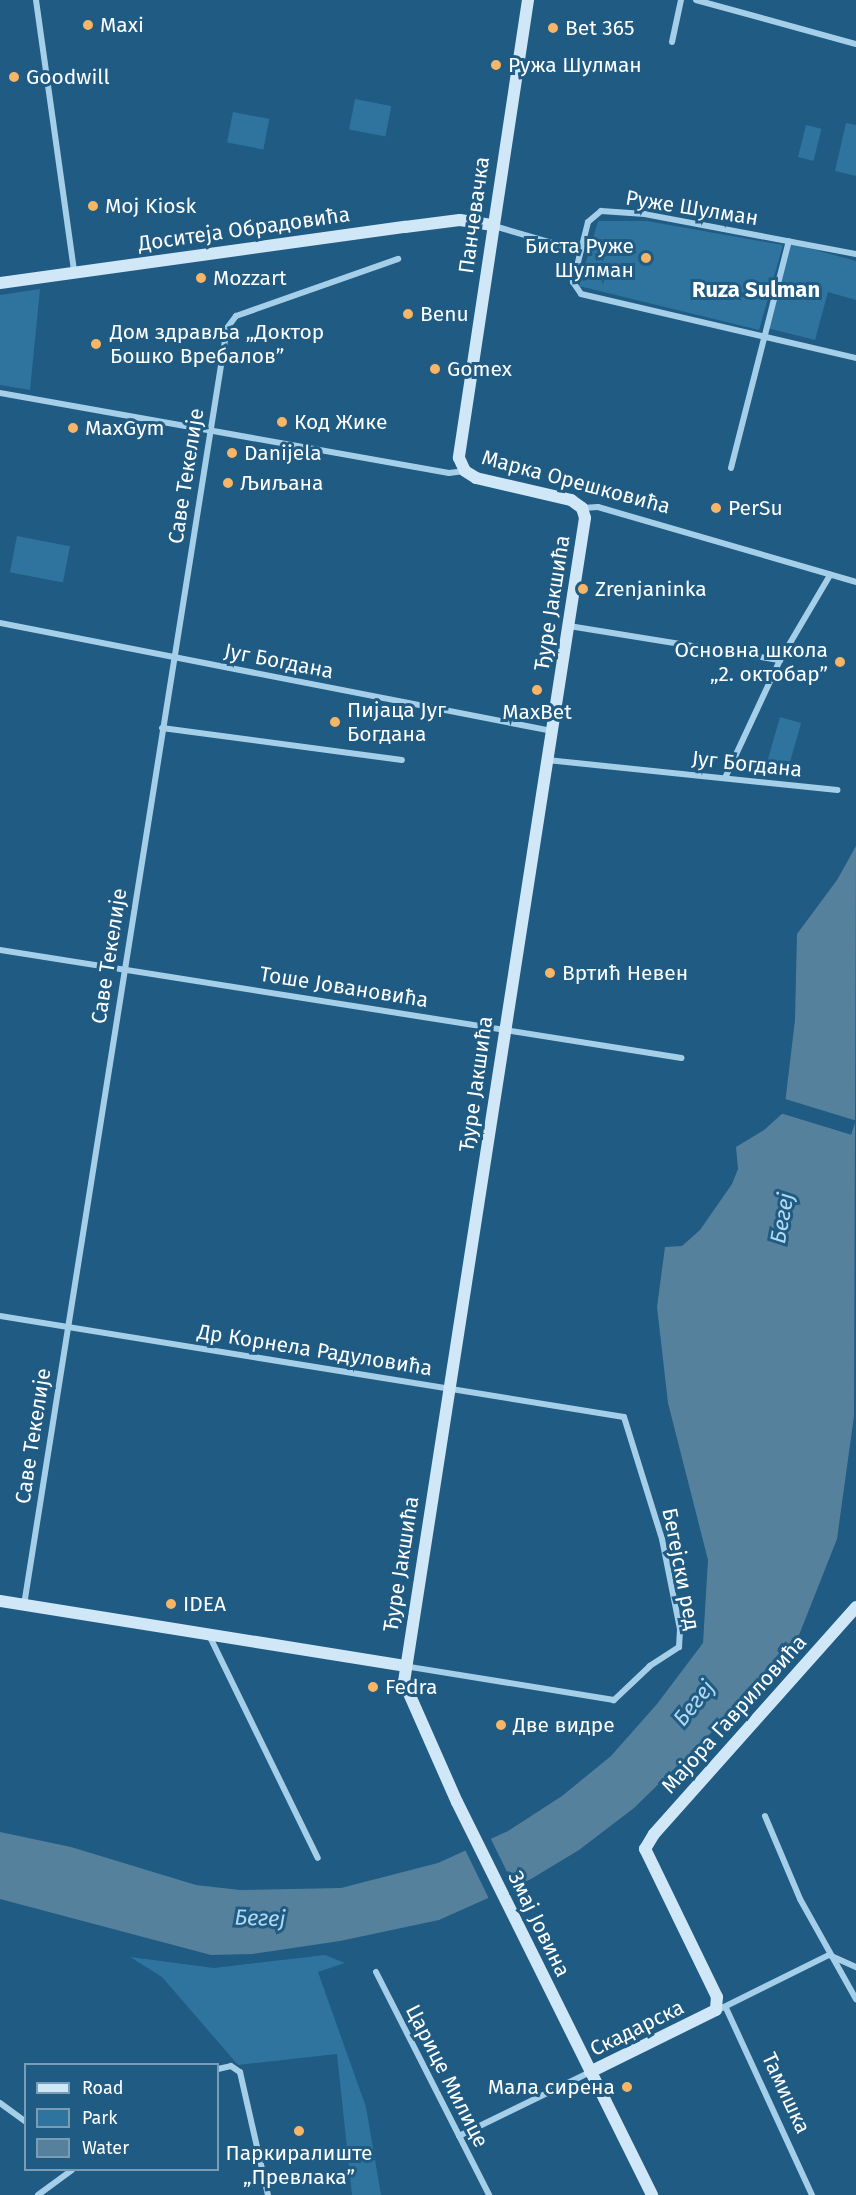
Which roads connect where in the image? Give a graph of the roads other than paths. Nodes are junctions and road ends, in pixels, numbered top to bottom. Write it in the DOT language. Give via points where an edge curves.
graph roads {
  1 [pos="36,0"];
  2 [pos="528,0"];
  3 [pos="681,0"];
  4 [pos="696,0"];
  5 [pos="672,42"];
  6 [pos="856,45"];
  7 [pos="493,225"];
  8 [pos="789,241"];
  9 [pos="580,250"];
  10 [pos="856,254"];
  11 [pos="398,259"];
  12 [pos="74,272"];
  13 [pos="0,283"];
  14 [pos="762,338"];
  15 [pos="856,358"];
  16 [pos="0,393"];
  17 [pos="210,430"];
  18 [pos="731,468"];
  19 [pos="465,471"];
  20 [pos="582,508"];
  21 [pos="830,574"];
  22 [pos="856,582"];
  23 [pos="0,623"];
  24 [pos="568,625"];
  25 [pos="174,657"];
  26 [pos="780,660"];
  27 [pos="162,728"];
  28 [pos="552,731"];
  29 [pos="402,760"];
  30 [pos="547,760"];
  31 [pos="725,778"];
  32 [pos="837,790"];
  33 [pos="0,950"];
  34 [pos="124,968"];
  35 [pos="504,1029"];
  36 [pos="682,1058"];
  37 [pos="0,1316"];
  38 [pos="68,1327"];
  39 [pos="448,1388"];
  40 [pos="624,1417"];
  41 [pos="0,1601"];
  42 [pos="23,1605"];
  43 [pos="856,1607"];
  44 [pos="208,1635"];
  45 [pos="405,1666"];
  46 [pos="765,1816"];
  47 [pos="645,1849"];
  48 [pos="318,1858"];
  49 [pos="829,1955"];
  50 [pos="856,1967"];
  51 [pos="376,1972"];
  52 [pos="856,2000"];
  53 [pos="722,2007"];
  54 [pos="219,2068"];
  55 [pos="590,2072"];
  56 [pos="0,2103"];
  57 [pos="24,2121"];
  58 [pos="459,2136"];
  59 [pos="69,2171"];
  60 [pos="38,2195"];
  61 [pos="268,2195"];
  62 [pos="489,2195"];
  63 [pos="652,2195"];
  64 [pos="812,2195"];
  1 -- 12 [label="street"];
  2 -- 7 [label="street, Панчевачка"];
  3 -- 5 [label="street"];
  4 -- 6 [label="street"];
  7 -- 9 [label="street"];
  7 -- 12 [label="street, Доситеја Обрадовића" via="449,222"];
  7 -- 19 [label="street, Панчевачка" via="459,451"];
  8 -- 9 [label="street, Руже Шулман" via="645,214 601,211 588,222"];
  8 -- 10 [label="street, Руже Шулман"];
  8 -- 14 [label="street"];
  9 -- 14 [label="street, Руже Шулман" via="573,282 581,294"];
  11 -- 17 [label="street, Саве Текелије" via="236,316 226,328"];
  12 -- 13 [label="street, Доситеја Обрадовића"];
  14 -- 15 [label="street, Руже Шулман"];
  14 -- 18 [label="street"];
  16 -- 17 [label="street, Марка Орешковића"];
  17 -- 19 [label="street, Марка Орешковића" via="449,472"];
  17 -- 25 [label="street, Саве Текелије"];
  19 -- 20 [label="street, Марка Орешковића" via="482,480 571,500"];
  20 -- 21 [label="street, Марка Орешковића" via="598,507"];
  20 -- 24 [label="street, Ђуре Јакшића" via="585,518"];
  21 -- 22 [label="street, Марка Орешковића"];
  21 -- 26 [label="street"];
  23 -- 25 [label="street, Југ Богдана"];
  24 -- 26 [label="street"];
  24 -- 28 [label="street, Ђуре Јакшића"];
  25 -- 27 [label="street, Саве Текелије"];
  25 -- 28 [label="street, Југ Богдана"];
  26 -- 31 [label="street"];
  27 -- 29 [label="street"];
  27 -- 34 [label="street, Саве Текелије"];
  28 -- 30 [label="street, Ђуре Јакшића"];
  30 -- 31 [label="street, Југ Богдана"];
  30 -- 35 [label="street, Ђуре Јакшића"];
  31 -- 32 [label="street, Југ Богдана"];
  33 -- 34 [label="street, Тоше Јовановића"];
  34 -- 35 [label="street, Тоше Јовановића"];
  34 -- 38 [label="street, Саве Текелије"];
  35 -- 36 [label="street, Тоше Јовановића"];
  35 -- 39 [label="street, Ђуре Јакшића"];
  37 -- 38 [label="street, Др Корнела Радуловића"];
  38 -- 39 [label="street, Др Корнела Радуловића"];
  38 -- 42 [label="street, Саве Текелије"];
  39 -- 40 [label="street, Др Корнела Радуловића"];
  39 -- 45 [label="street, Ђуре Јакшића"];
  40 -- 45 [label="street, Бегејски ред" via="662,1539 680,1629 679,1647 650,1666 614,1700"];
  41 -- 42 [label="street"];
  42 -- 44 [label="street"];
  43 -- 47 [label="street, Мајора Гавриловића" via="654,1834"];
  44 -- 45 [label="street"];
  44 -- 48 [label="street"];
  45 -- 55 [label="street, Змај Јовина" via="406,1692"];
  46 -- 49 [label="street"];
  47 -- 53 [label="street, Тамишка"];
  49 -- 50 [label="street"];
  49 -- 52 [label="street"];
  49 -- 53 [label="street, Скадарска"];
  51 -- 58 [label="street, Царице Милице"];
  53 -- 55 [label="street, Скадарска"];
  53 -- 64 [label="street, Тамишка"];
  54 -- 61 [label="street" via="236,2067"];
  55 -- 58 [label="street, Скадарска"];
  55 -- 63 [label="street, Змај Јовина"];
  56 -- 57 [label="street"];
  58 -- 62 [label="street, Царице Милице"];
  59 -- 60 [label="street"];
}
